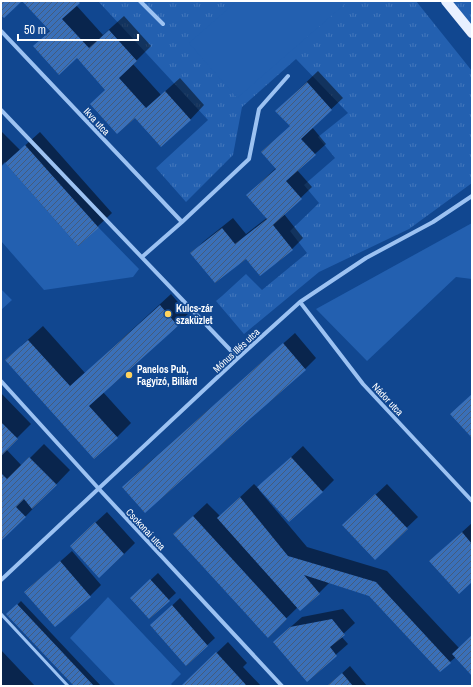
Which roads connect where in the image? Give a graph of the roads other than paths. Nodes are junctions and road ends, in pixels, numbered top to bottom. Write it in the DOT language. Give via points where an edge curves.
graph roads {
  1 [pos="140,1"];
  2 [pos="446,1"];
  3 [pos="163,24"];
  4 [pos="1,31"];
  5 [pos="472,33"];
  6 [pos="288,76"];
  7 [pos="1,110"];
  8 [pos="472,196"];
  9 [pos="182,222"];
  10 [pos="142,257"];
  11 [pos="300,302"];
  12 [pos="238,358"];
  13 [pos="1,381"];
  14 [pos="99,489"];
  15 [pos="472,501"];
  16 [pos="1,580"];
  17 [pos="1,614"];
  18 [pos="68,686"];
  19 [pos="282,686"];
  1 -- 3 [label="street"];
  2 -- 5 [label="main road"];
  4 -- 9 [label="street, Ikva utca"];
  6 -- 9 [label="street" via="259,109 249,159"];
  7 -- 10 [label="street"];
  8 -- 11 [label="street, Mónus Illés utca" via="433,222 366,258"];
  9 -- 10 [label="street"];
  10 -- 12 [label="street"];
  11 -- 12 [label="street, Mónus Illés utca"];
  11 -- 15 [label="street, Nádor utca" via="364,384"];
  12 -- 14 [label="street, Mónus Illés utca"];
  13 -- 14 [label="street, Csokonai utca"];
  14 -- 16 [label="street, Mónus Illés utca"];
  14 -- 19 [label="street, Csokonai utca"];
  17 -- 18 [label="lane"];
}
